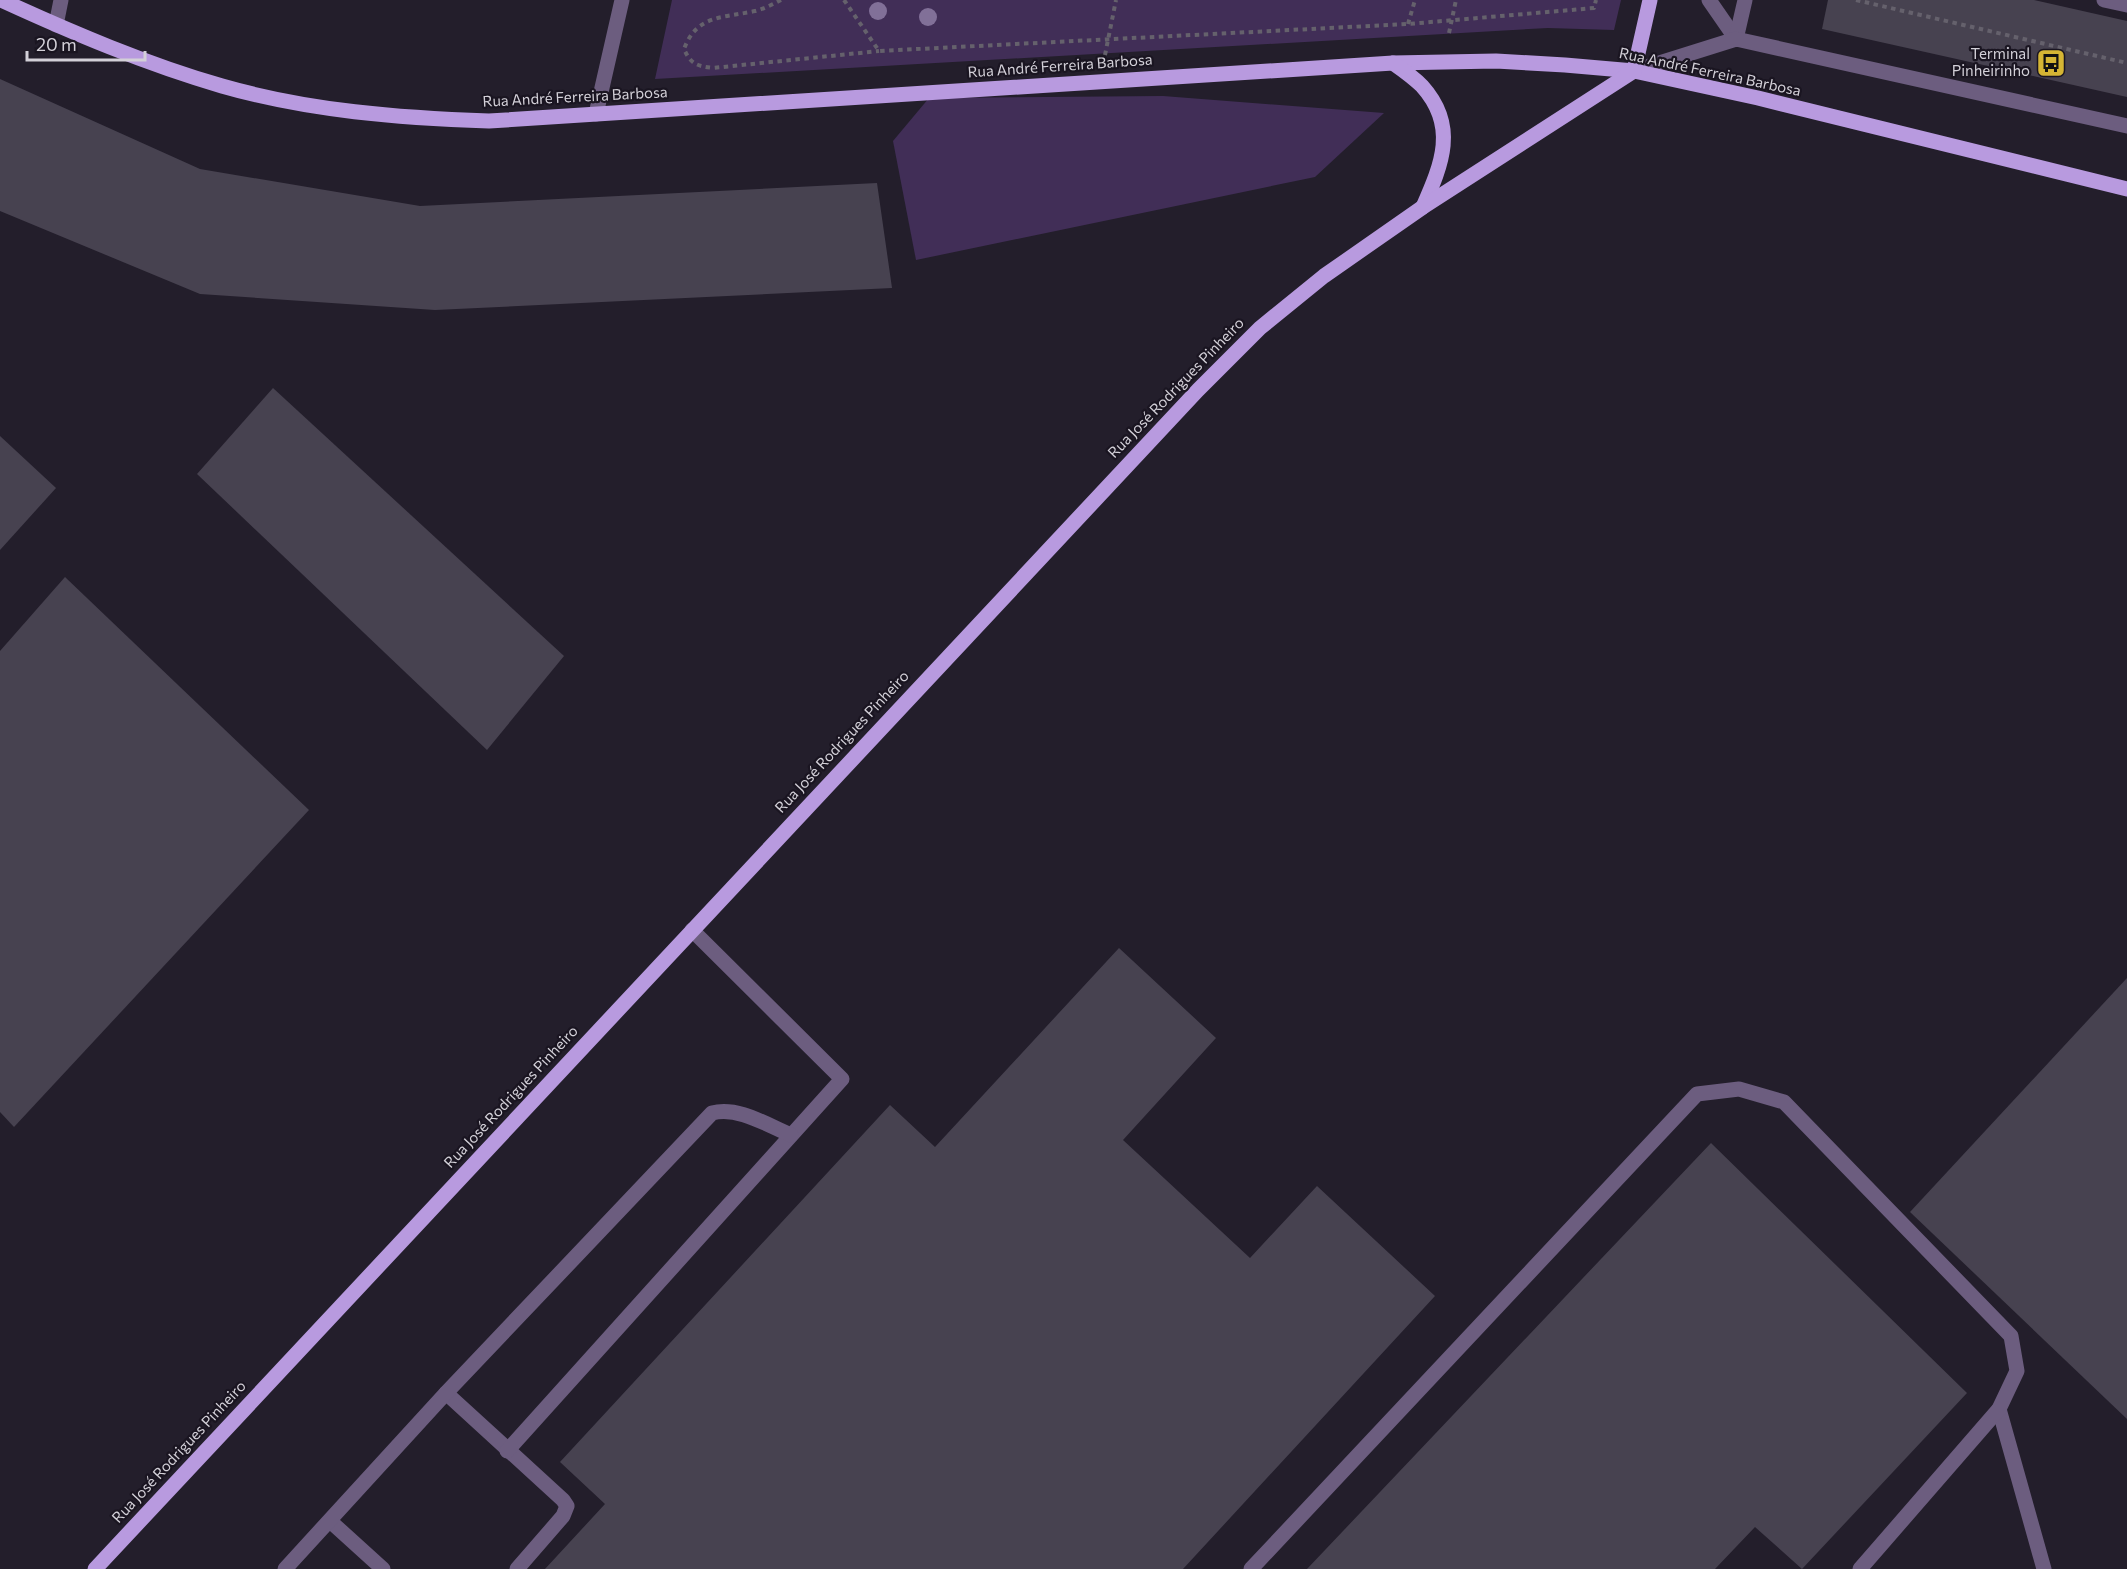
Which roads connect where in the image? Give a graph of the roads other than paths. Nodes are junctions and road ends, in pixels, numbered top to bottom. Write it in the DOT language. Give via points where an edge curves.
graph roads {
  1 [pos="1,0"];
  2 [pos="61,0"];
  3 [pos="622,0"];
  4 [pos="1650,0"];
  5 [pos="1709,0"];
  6 [pos="1745,0"];
  7 [pos="2104,0"];
  8 [pos="2127,5"];
  9 [pos="56,25"];
  10 [pos="1736,39"];
  11 [pos="1393,63"];
  12 [pos="1634,71"];
  13 [pos="596,114"];
  14 [pos="2127,126"];
  15 [pos="2127,189"];
  16 [pos="1424,207"];
  17 [pos="692,930"];
  18 [pos="791,1135"];
  19 [pos="446,1393"];
  20 [pos="1999,1409"];
  21 [pos="507,1451"];
  22 [pos="330,1521"];
  23 [pos="95,1569"];
  24 [pos="285,1569"];
  25 [pos="383,1569"];
  26 [pos="517,1569"];
  27 [pos="1251,1569"];
  28 [pos="1860,1569"];
  29 [pos="2044,1569"];
  1 -- 9 [label="main road, Rua André Ferreira Barbosa"];
  2 -- 9 [label="street"];
  3 -- 13 [label="street"];
  4 -- 12 [label="main road"];
  5 -- 10 [label="street"];
  6 -- 10 [label="street"];
  7 -- 8 [label="street"];
  9 -- 13 [label="main road, Rua André Ferreira Barbosa" via="142,60 224,87 306,105 408,118 489,121"];
  10 -- 12 [label="street"];
  10 -- 14 [label="street"];
  11 -- 12 [label="main road, Rua André Ferreira Barbosa" via="1496,61"];
  11 -- 13 [label="main road, Rua André Ferreira Barbosa"];
  11 -- 16 [label="main road" via="1422,86 1439,112 1445,139 1439,171"];
  12 -- 15 [label="main road, Rua André Ferreira Barbosa"];
  12 -- 16 [label="main road, Rua José Rodrigues Pinheiro"];
  16 -- 17 [label="main road, Rua José Rodrigues Pinheiro" via="1324,276 1252,336 1144,446"];
  17 -- 18 [label="street" via="842,1078"];
  17 -- 23 [label="main road, Rua José Rodrigues Pinheiro"];
  18 -- 19 [label="street" via="735,1111 712,1113"];
  18 -- 21 [label="street"];
  19 -- 21 [label="street"];
  19 -- 22 [label="street"];
  20 -- 27 [label="street" via="2017,1371 2011,1336 1784,1102 1739,1089 1697,1094"];
  20 -- 28 [label="street"];
  20 -- 29 [label="street"];
  21 -- 26 [label="street" via="567,1506 563,1516"];
  22 -- 24 [label="street"];
  22 -- 25 [label="street"];
}
